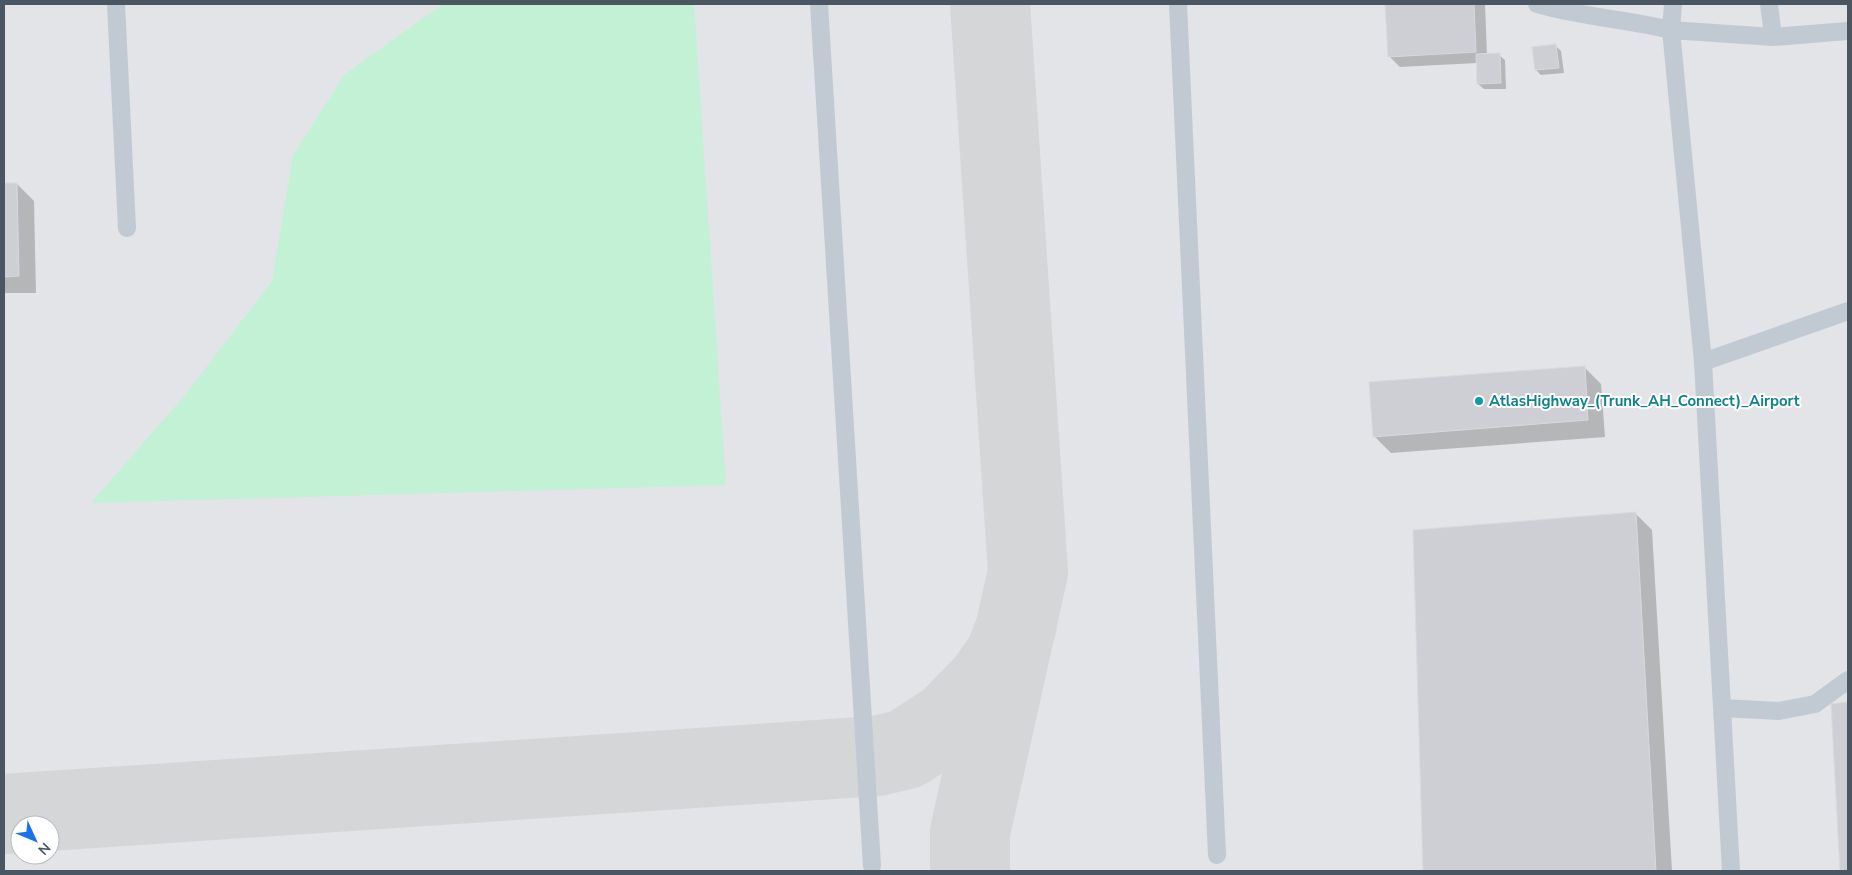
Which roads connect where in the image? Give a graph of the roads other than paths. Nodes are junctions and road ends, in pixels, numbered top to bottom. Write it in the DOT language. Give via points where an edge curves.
graph roads {
  1 [pos="116,4"];
  2 [pos="819,4"];
  3 [pos="1178,4"];
  4 [pos="1536,4"];
  5 [pos="1673,4"];
  6 [pos="1769,4"];
  7 [pos="1671,30"];
  8 [pos="1848,31"];
  9 [pos="1773,37"];
  10 [pos="127,228"];
  11 [pos="1848,311"];
  12 [pos="1703,362"];
  13 [pos="1848,680"];
  14 [pos="1722,708"];
  15 [pos="1217,855"];
  16 [pos="872,866"];
  17 [pos="1731,871"];
  1 -- 10 [label="lane"];
  2 -- 16 [label="lane"];
  3 -- 15 [label="lane"];
  4 -- 7 [label="lane"];
  5 -- 7 [label="lane"];
  6 -- 9 [label="lane"];
  7 -- 9 [label="lane"];
  7 -- 12 [label="lane"];
  8 -- 9 [label="lane"];
  11 -- 12 [label="lane"];
  12 -- 14 [label="lane"];
  13 -- 14 [label="lane" via="1815,704 1779,711"];
  14 -- 17 [label="lane"];
}
